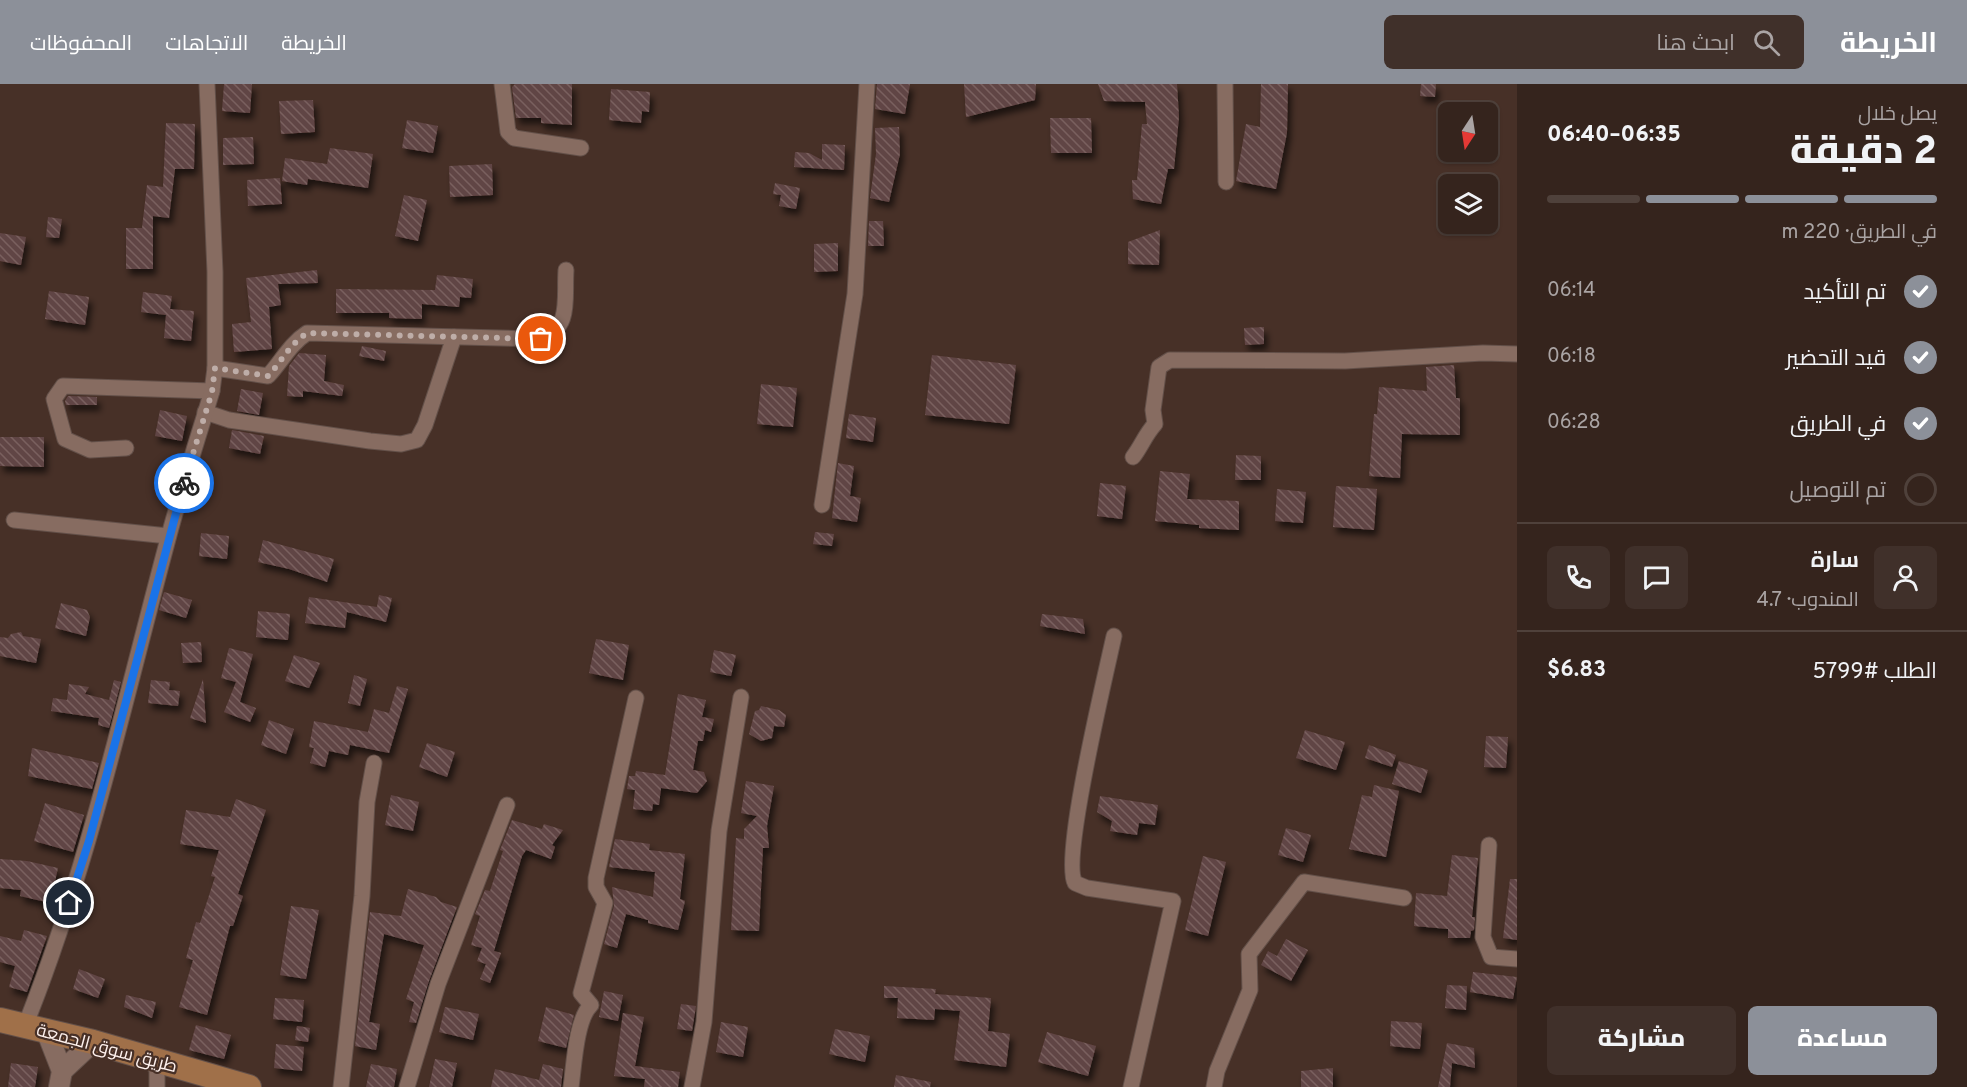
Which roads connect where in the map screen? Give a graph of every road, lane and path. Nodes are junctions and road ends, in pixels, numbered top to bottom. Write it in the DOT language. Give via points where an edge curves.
graph roads {
  1 [pos="207,84"];
  2 [pos="502,84"];
  3 [pos="867,84"];
  4 [pos="1225,84"];
  5 [pos="581,148"];
  6 [pos="1226,182"];
  7 [pos="566,270"];
  8 [pos="454,338"];
  9 [pos="1517,354"];
  10 [pos="215,368"];
  11 [pos="212,392"];
  12 [pos="206,412"];
  13 [pos="126,448"];
  14 [pos="1133,457"];
  15 [pos="822,505"];
  16 [pos="14,520"];
  17 [pos="168,536"];
  18 [pos="1114,636"];
  19 [pos="741,697"];
  20 [pos="636,698"];
  21 [pos="374,763"];
  22 [pos="507,805"];
  23 [pos="1489,845"];
  24 [pos="1404,898"];
  25 [pos="1517,959"];
  26 [pos="0,1020"];
  27 [pos="35,1028"];
  28 [pos="93,1042"];
  29 [pos="157,1062"];
  30 [pos="61,1079"];
  31 [pos="157,1087"];
  32 [pos="249,1087"];
  33 [pos="341,1087"];
  34 [pos="408,1087"];
  35 [pos="571,1087"];
  36 [pos="692,1087"];
  37 [pos="1131,1087"];
  38 [pos="1214,1087"];
  1 -- 10 [label="street"];
  2 -- 5 [label="street" via="508,132 514,138"];
  3 -- 15 [label="street" via="855,294"];
  4 -- 6 [label="street"];
  7 -- 8 [label="street" via="563,323 555,333 541,339"];
  8 -- 10 [label="street" via="307,333 294,342 268,376"];
  8 -- 12 [label="street" via="417,440 401,444 370,441 229,420"];
  9 -- 14 [label="street" via="1346,361 1170,360 1159,368 1155,424"];
  10 -- 11 [label="street"];
  11 -- 12 [label="street"];
  11 -- 13 [label="street" via="63,386 54,399 65,440 90,450"];
  12 -- 17 [label="street"];
  16 -- 17 [label="street"];
  17 -- 27 [label="street" via="89,841 49,966"];
  18 -- 37 [label="street" via="1084,775 1071,862 1075,883 1088,888 1173,901"];
  19 -- 36 [label="street" via="718,831 704,1022"];
  20 -- 35 [label="street" via="596,878 596,887 605,903 581,993 591,1005 581,1023"];
  21 -- 33 [label="street" via="367,802 362,896"];
  22 -- 34 [label="street" via="438,984"];
  23 -- 25 [label="street" via="1483,937 1491,957"];
  24 -- 38 [label="street" via="1304,882 1249,954 1250,990"];
  26 -- 27 [label="main road, طريق سوق الجمعة"];
  27 -- 28 [label="main road, طريق سوق الجمعة"];
  27 -- 30 [label="street"];
  28 -- 29 [label="main road, طريق سوق الجمعة"];
  28 -- 30 [label="street"];
  29 -- 31 [label="street"];
  29 -- 32 [label="main road, طريق سوق الجمعة"];
}
